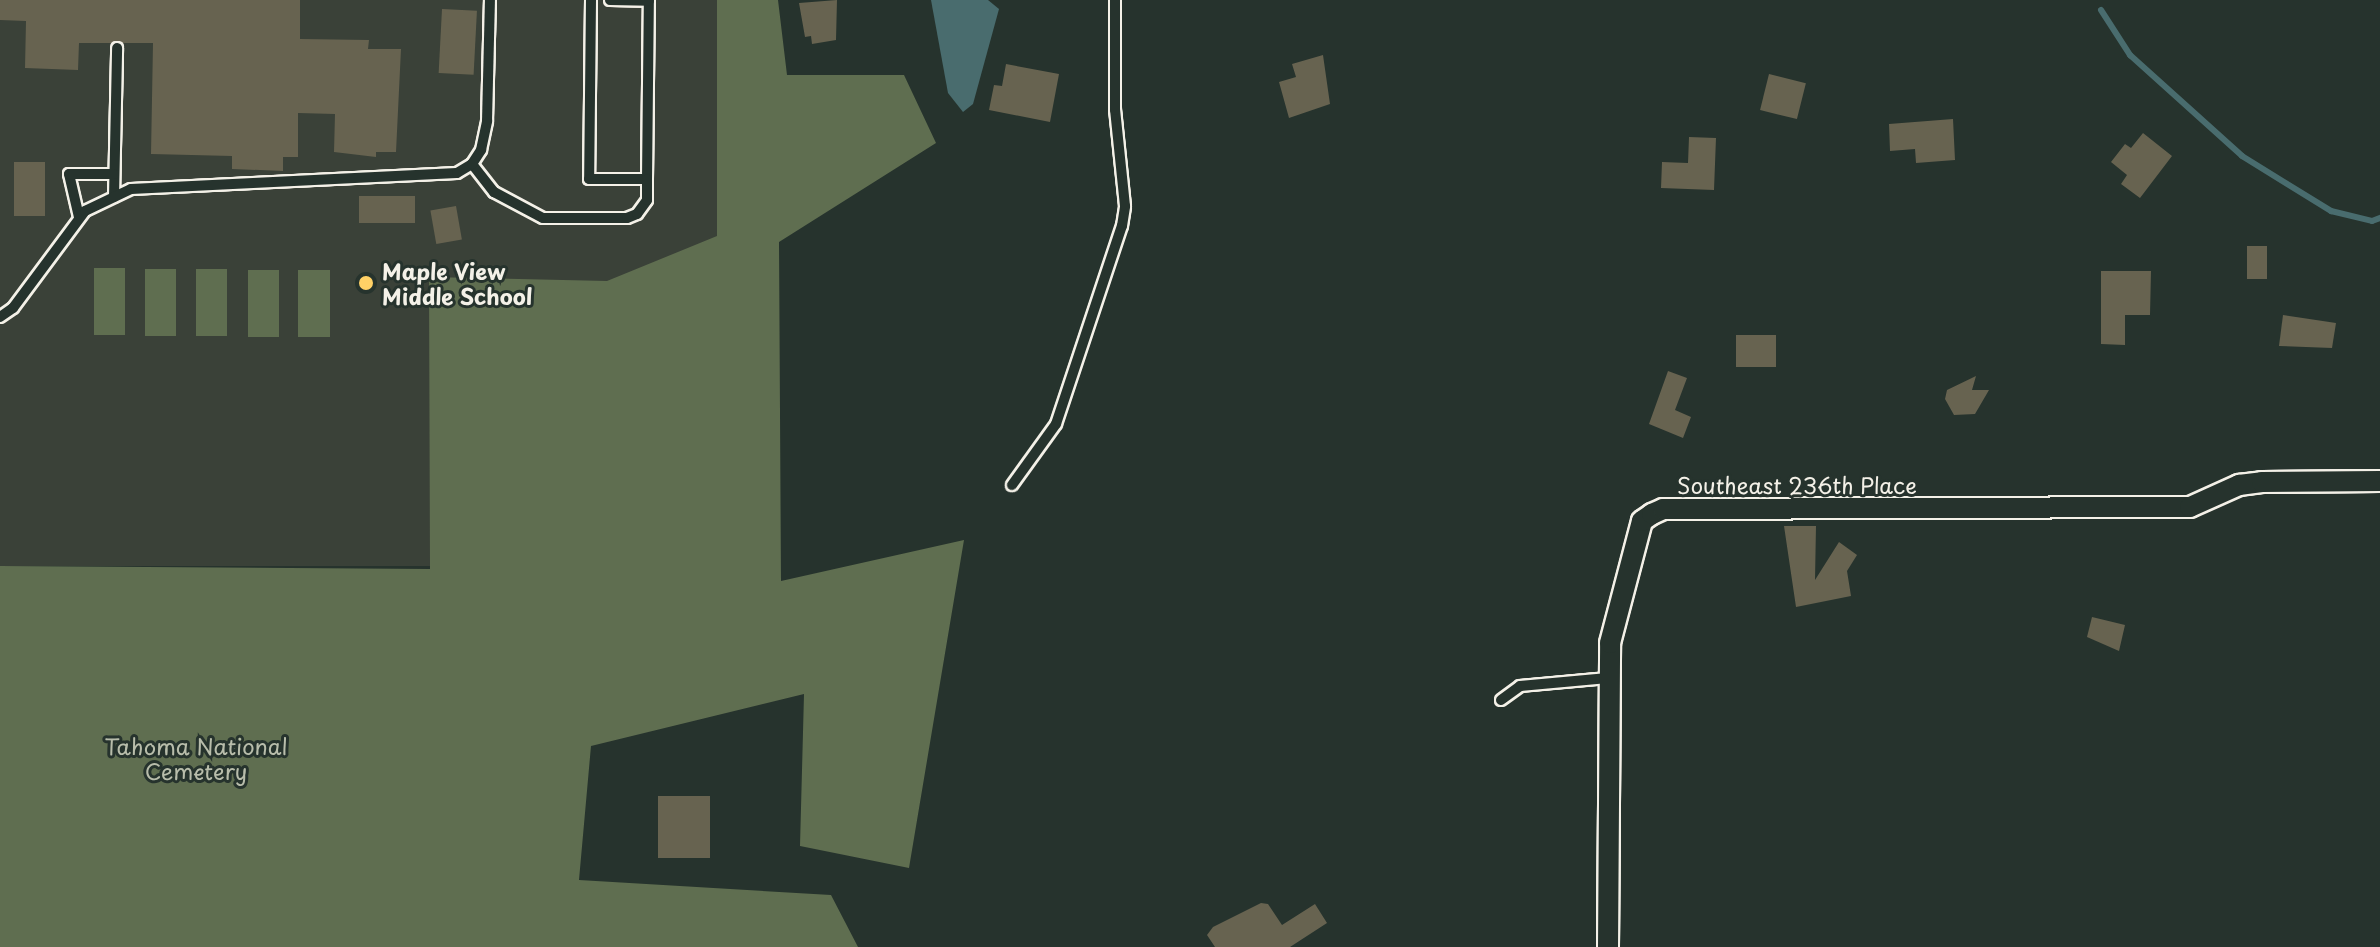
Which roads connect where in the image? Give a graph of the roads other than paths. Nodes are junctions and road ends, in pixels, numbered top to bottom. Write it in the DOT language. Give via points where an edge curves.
graph roads {
  1 [pos="490,0"];
  2 [pos="591,0"];
  3 [pos="610,0"];
  4 [pos="649,0"];
  5 [pos="1115,0"];
  6 [pos="117,48"];
  7 [pos="472,164"];
  8 [pos="114,174"];
  9 [pos="647,179"];
  10 [pos="114,197"];
  11 [pos="79,217"];
  12 [pos="0,317"];
  13 [pos="2380,481"];
  14 [pos="1012,485"];
  15 [pos="1608,678"];
  16 [pos="1501,700"];
  17 [pos="1608,947"];
  1 -- 7 [label="lane" via="487,121"];
  2 -- 9 [label="lane" via="589,179"];
  3 -- 4 [label="lane"];
  4 -- 9 [label="lane"];
  5 -- 14 [label="lane" via="1122,226 1056,424"];
  6 -- 8 [label="lane"];
  7 -- 9 [label="lane" via="494,192 543,218 627,218 647,200"];
  7 -- 10 [label="lane" via="457,173 131,189"];
  8 -- 10 [label="lane"];
  8 -- 11 [label="lane" via="69,174"];
  10 -- 11 [label="lane"];
  11 -- 12 [label="lane" via="13,308"];
  13 -- 15 [label="street, Southeast 236th Place" via="2250,484 2190,507 1663,509 1642,521 1610,643"];
  15 -- 16 [label="lane" via="1520,686"];
  15 -- 17 [label="street, Southeast 236th Place"];
}
